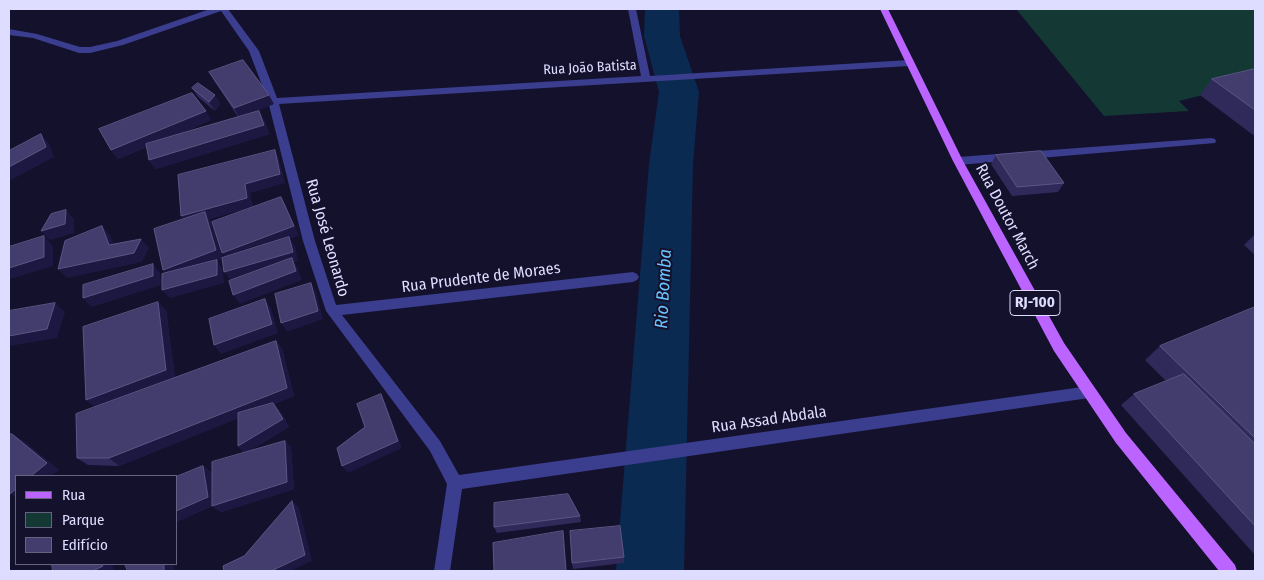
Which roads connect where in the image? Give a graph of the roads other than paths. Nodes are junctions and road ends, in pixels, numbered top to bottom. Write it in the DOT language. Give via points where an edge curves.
graph roads {
  1 [pos="218,9"];
  2 [pos="224,9"];
  3 [pos="632,9"];
  4 [pos="884,9"];
  5 [pos="9,32"];
  6 [pos="909,63"];
  7 [pos="646,78"];
  8 [pos="272,101"];
  9 [pos="1212,141"];
  10 [pos="958,161"];
  11 [pos="634,277"];
  12 [pos="332,311"];
  13 [pos="1089,392"];
  14 [pos="455,484"];
  15 [pos="442,571"];
  16 [pos="1230,571"];
  1 -- 5 [label="street" via="90,50"];
  2 -- 8 [label="street, Rua José Leonardo" via="254,51"];
  3 -- 7 [label="street"];
  4 -- 6 [label="main road, Rua Doutor March / RJ-100"];
  6 -- 7 [label="street, Rua João Batista"];
  6 -- 10 [label="main road, Rua Doutor March / RJ-100"];
  7 -- 8 [label="street, Rua João Batista"];
  8 -- 12 [label="street, Rua José Leonardo" via="309,241"];
  9 -- 10 [label="street"];
  10 -- 13 [label="main road, Rua Doutor March / RJ-100" via="1059,348"];
  11 -- 12 [label="street, Rua Prudente de Moraes"];
  12 -- 14 [label="street, Rua José Leonardo" via="435,446"];
  13 -- 14 [label="street, Rua Assad Abdala"];
  13 -- 16 [label="main road, Rua Doutor March / RJ-100" via="1121,438"];
  14 -- 15 [label="street"];
}
